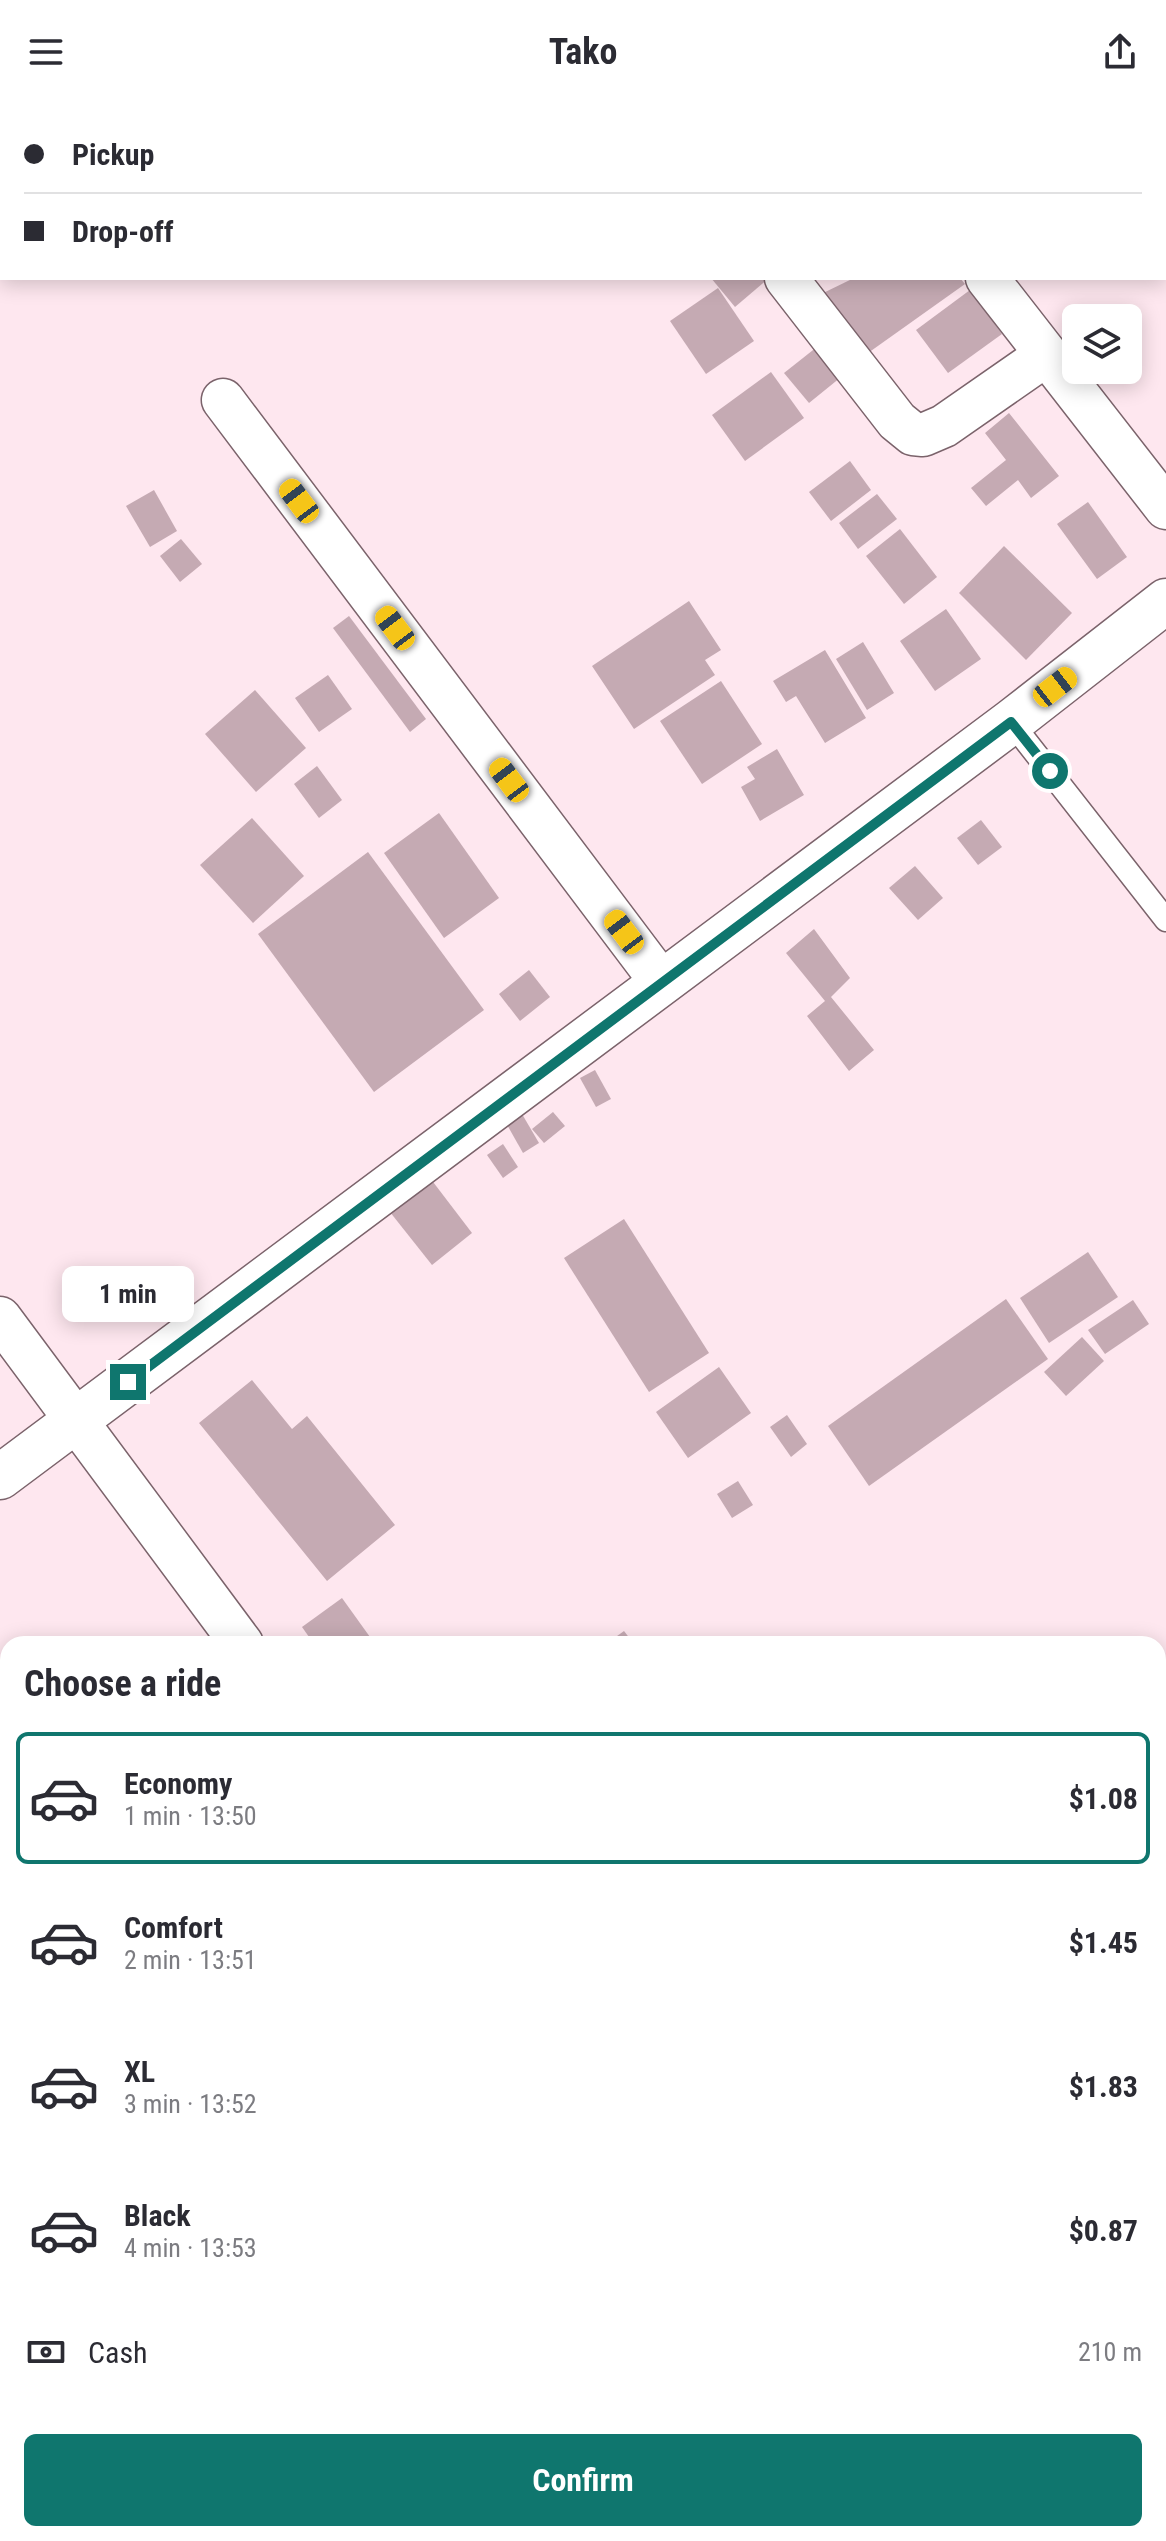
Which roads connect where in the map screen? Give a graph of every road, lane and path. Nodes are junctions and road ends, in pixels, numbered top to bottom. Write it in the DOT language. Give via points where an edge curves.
graph roads {
  1 [pos="788,280"];
  2 [pos="989,280"];
  3 [pos="1046,355"];
  4 [pos="223,400"];
  5 [pos="1166,508"];
  6 [pos="1166,601"];
  7 [pos="1011,722"];
  8 [pos="1166,920"];
  9 [pos="662,983"];
  10 [pos="0,1318"];
  11 [pos="78,1420"];
  12 [pos="0,1477"];
  13 [pos="236,1636"];
  1 -- 3 [label="street" via="897,421 913,434 944,426"];
  2 -- 3 [label="street"];
  3 -- 5 [label="street"];
  4 -- 9 [label="street"];
  6 -- 7 [label="street"];
  7 -- 8 [label="lane"];
  7 -- 9 [label="street"];
  9 -- 11 [label="street"];
  10 -- 11 [label="street"];
  11 -- 12 [label="street"];
  11 -- 13 [label="street"];
}
